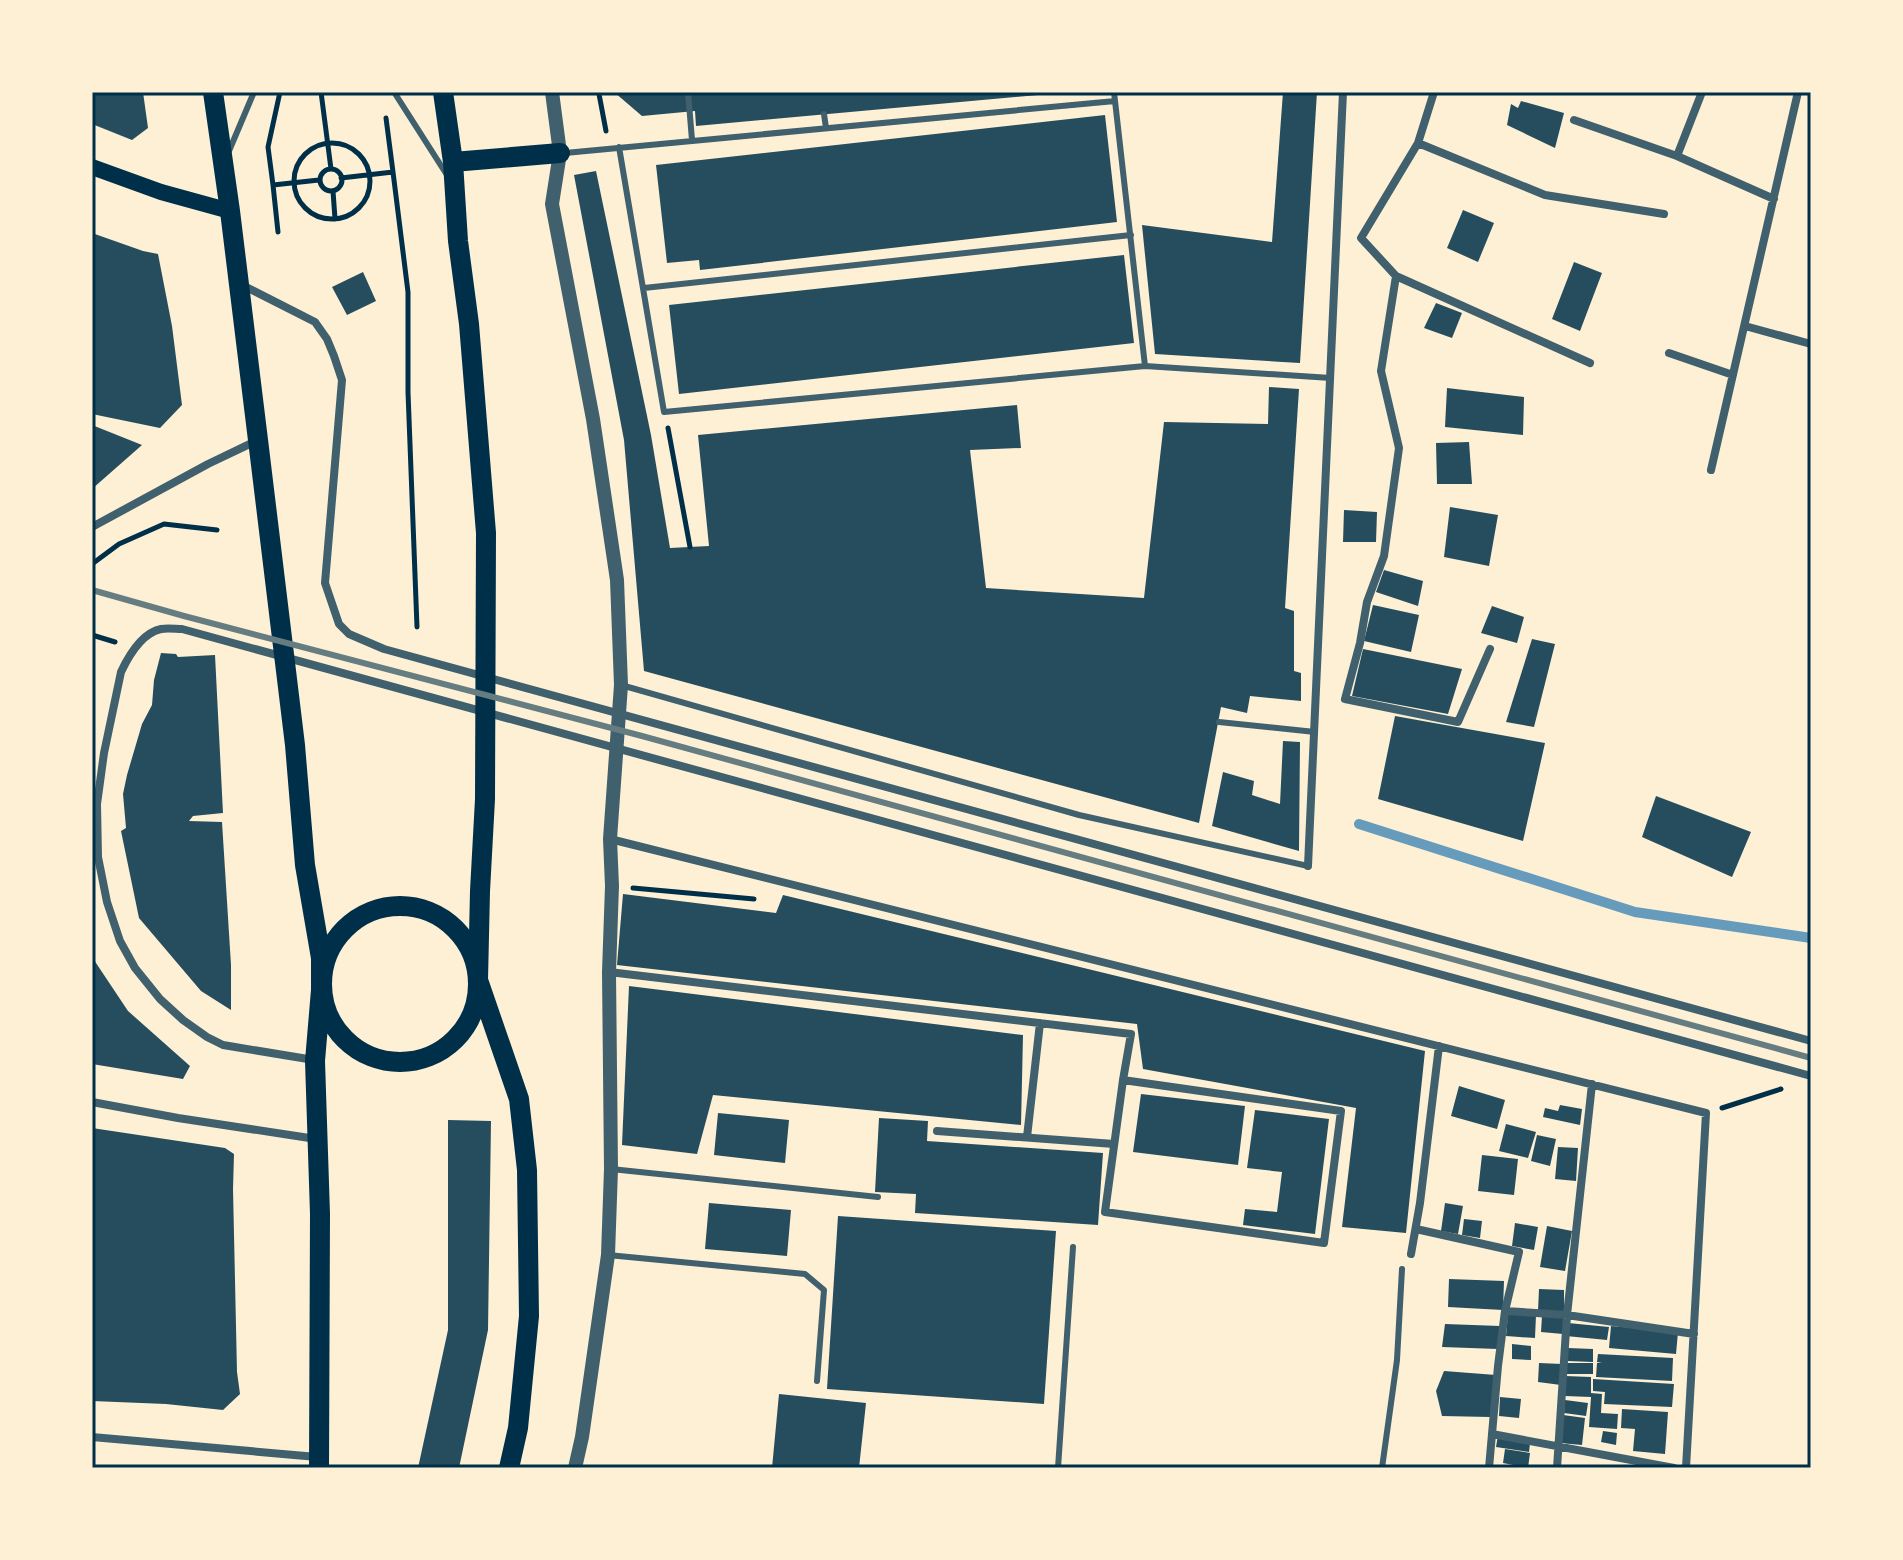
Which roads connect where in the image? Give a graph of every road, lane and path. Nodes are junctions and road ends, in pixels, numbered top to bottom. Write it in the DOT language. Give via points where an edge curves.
graph roads {
  1 [pos="213,92"];
  2 [pos="254,92"];
  3 [pos="280,92"];
  4 [pos="321,92"];
  5 [pos="394,92"];
  6 [pos="443,92"];
  7 [pos="552,92"];
  8 [pos="688,92"];
  9 [pos="1114,92"];
  10 [pos="1343,92"];
  11 [pos="1434,92"];
  12 [pos="1702,92"];
  13 [pos="1798,92"];
  14 [pos="599,94"];
  15 [pos="1115,101"];
  16 [pos="385,112"];
  17 [pos="824,114"];
  18 [pos="1574,120"];
  19 [pos="826,128"];
  20 [pos="692,140"];
  21 [pos="328,142"];
  22 [pos="1418,143"];
  23 [pos="619,147"];
  24 [pos="609,148"];
  25 [pos="560,153"];
  26 [pos="1677,156"];
  27 [pos="224,162"];
  28 [pos="453,162"];
  29 [pos="92,167"];
  30 [pos="331,169"];
  31 [pos="393,172"];
  32 [pos="370,175"];
  33 [pos="341,178"];
  34 [pos="319,180"];
  35 [pos="293,183"];
  36 [pos="273,185"];
  37 [pos="454,185"];
  38 [pos="333,191"];
  39 [pos="1774,199"];
  40 [pos="230,211"];
  41 [pos="1664,214"];
  42 [pos="335,219"];
  43 [pos="278,232"];
  44 [pos="1131,235"];
  45 [pos="1396,276"];
  46 [pos="240,284"];
  47 [pos="644,288"];
  48 [pos="1745,326"];
  49 [pos="1811,344"];
  50 [pos="1669,353"];
  51 [pos="1590,363"];
  52 [pos="1145,366"];
  53 [pos="1733,375"];
  54 [pos="1331,378"];
  55 [pos="664,412"];
  56 [pos="258,440"];
  57 [pos="1711,470"];
  58 [pos="92,527"];
  59 [pos="217,530"];
  60 [pos="690,547"];
  61 [pos="92,564"];
  62 [pos="417,627"];
  63 [pos="1490,649"];
  64 [pos="621,685"];
  65 [pos="1219,722"];
  66 [pos="1315,732"];
  67 [pos="610,839"];
  68 [pos="1308,866"];
  69 [pos="612,886"];
  70 [pos="759,900"];
  71 [pos="609,972"];
  72 [pos="478,980"];
  73 [pos="321,990"];
  74 [pos="1040,1023"];
  75 [pos="1811,1041"];
  76 [pos="1439,1046"];
  77 [pos="315,1061"];
  78 [pos="1811,1076"];
  79 [pos="1123,1080"];
  80 [pos="1592,1084"];
  81 [pos="1788,1086"];
  82 [pos="92,1102"];
  83 [pos="1706,1113"];
  84 [pos="937,1131"];
  85 [pos="1027,1137"];
  86 [pos="318,1139"];
  87 [pos="1114,1144"];
  88 [pos="611,1169"];
  89 [pos="878,1197"];
  90 [pos="1416,1229"];
  91 [pos="1073,1247"];
  92 [pos="1411,1254"];
  93 [pos="608,1255"];
  94 [pos="1402,1269"];
  95 [pos="1505,1311"];
  96 [pos="1567,1315"];
  97 [pos="1694,1334"];
  98 [pos="817,1381"];
  99 [pos="1492,1434"];
  100 [pos="92,1437"];
  101 [pos="1558,1446"];
  102 [pos="318,1462"];
  103 [pos="509,1468"];
  104 [pos="575,1468"];
  105 [pos="1058,1468"];
  106 [pos="1382,1468"];
  107 [pos="1489,1468"];
  108 [pos="1557,1468"];
  109 [pos="1674,1468"];
  110 [pos="1686,1468"];
  1 -- 27 [label="main road"];
  2 -- 27 [label="lane"];
  3 -- 36 [label="path" via="268,147"];
  4 -- 21 [label="path"];
  5 -- 37 [label="lane"];
  6 -- 28 [label="main road"];
  7 -- 25 [label="street"];
  8 -- 20 [label="lane"];
  9 -- 15 [label="lane"];
  10 -- 54 [label="street"];
  11 -- 22 [label="street"];
  12 -- 26 [label="street"];
  13 -- 39 [label="street"];
  14 -- 24 [label="path"];
  15 -- 19 [label="lane"];
  15 -- 44 [label="lane"];
  16 -- 31 [label="path"];
  17 -- 19 [label="lane"];
  18 -- 26 [label="street"];
  19 -- 20 [label="lane"];
  20 -- 23 [label="lane"];
  21 -- 30 [label="path"];
  21 -- 32 [label="path" via="360,154"];
  21 -- 35 [label="path" via="299,160"];
  22 -- 41 [label="street" via="1545,195"];
  22 -- 45 [label="street" via="1361,238"];
  23 -- 24 [label="lane"];
  23 -- 47 [label="lane"];
  24 -- 25 [label="lane"];
  25 -- 28 [label="main road"];
  25 -- 64 [label="street" via="552,204 615,565"];
  26 -- 39 [label="street"];
  27 -- 40 [label="main road"];
  28 -- 37 [label="main road"];
  29 -- 40 [label="main road"];
  30 -- 33 [label="path"];
  30 -- 34 [label="path"];
  31 -- 32 [label="path"];
  31 -- 62 [label="path" via="408,292"];
  32 -- 33 [label="path"];
  32 -- 42 [label="path" via="366,199 348,216"];
  33 -- 38 [label="path"];
  34 -- 35 [label="path"];
  34 -- 38 [label="path"];
  35 -- 36 [label="path"];
  35 -- 42 [label="path" via="302,206"];
  36 -- 43 [label="path"];
  37 -- 72 [label="main road" via="486,533"];
  38 -- 42 [label="path"];
  39 -- 48 [label="street"];
  40 -- 46 [label="main road"];
  44 -- 47 [label="lane"];
  44 -- 52 [label="lane"];
  45 -- 51 [label="street"];
  45 -- 63 [label="street" via="1381,371 1399,448 1384,556 1367,602 1345,699 1458,722"];
  46 -- 56 [label="main road"];
  46 -- 75 [label="street" via="315,322 342,380 325,583 339,624 349,634 384,649"];
  47 -- 55 [label="lane"];
  48 -- 49 [label="street"];
  48 -- 53 [label="street"];
  50 -- 53 [label="street"];
  52 -- 54 [label="lane"];
  52 -- 55 [label="lane"];
  53 -- 57 [label="street"];
  54 -- 66 [label="street"];
  55 -- 60 [label="path"];
  56 -- 58 [label="street"];
  56 -- 73 [label="main road"];
  59 -- 61 [label="path" via="164,524 119,544"];
  64 -- 67 [label="street"];
  64 -- 68 [label="lane" via="1079,815"];
  65 -- 66 [label="lane"];
  66 -- 68 [label="street"];
  67 -- 69 [label="street"];
  67 -- 76 [label="street"];
  69 -- 70 [label="path"];
  69 -- 71 [label="street"];
  71 -- 74 [label="street"];
  71 -- 88 [label="street"];
  72 -- 73 [label="main road" via="477,1001 457,1038 423,1059 403,1062 365,1054 348,1042 335,1027"];
  72 -- 73 [label="main road" via="466,940 451,924 414,906 393,905 372,910 339,934 328,950"];
  72 -- 103 [label="main road" via="519,1099 527,1170 529,1316"];
  73 -- 77 [label="main road"];
  74 -- 79 [label="street" via="1131,1034"];
  74 -- 85 [label="street"];
  76 -- 80 [label="street"];
  76 -- 90 [label="street"];
  77 -- 78 [label="street" via="223,1045 207,1037 160,999 120,941 98,857 97,804 121,672 143,638 161,629 182,629"];
  77 -- 86 [label="main road"];
  79 -- 87 [label="street"];
  79 -- 87 [label="street" via="1341,1111 1324,1243 1105,1212"];
  80 -- 83 [label="street"];
  80 -- 96 [label="street"];
  81 -- 83 [label="path"];
  82 -- 86 [label="street"];
  83 -- 97 [label="street"];
  84 -- 85 [label="street"];
  85 -- 87 [label="street"];
  86 -- 102 [label="main road"];
  88 -- 89 [label="lane"];
  88 -- 93 [label="street"];
  90 -- 92 [label="street"];
  90 -- 95 [label="street" via="1519,1252"];
  91 -- 105 [label="lane"];
  93 -- 98 [label="lane" via="805,1274 824,1290"];
  93 -- 104 [label="street"];
  94 -- 106 [label="lane" via="1397,1360"];
  95 -- 96 [label="street"];
  95 -- 99 [label="street"];
  96 -- 97 [label="street"];
  96 -- 101 [label="street"];
  97 -- 110 [label="street"];
  99 -- 101 [label="street"];
  99 -- 107 [label="street"];
  100 -- 102 [label="street"];
  101 -- 108 [label="street"];
  101 -- 109 [label="street"];
}
